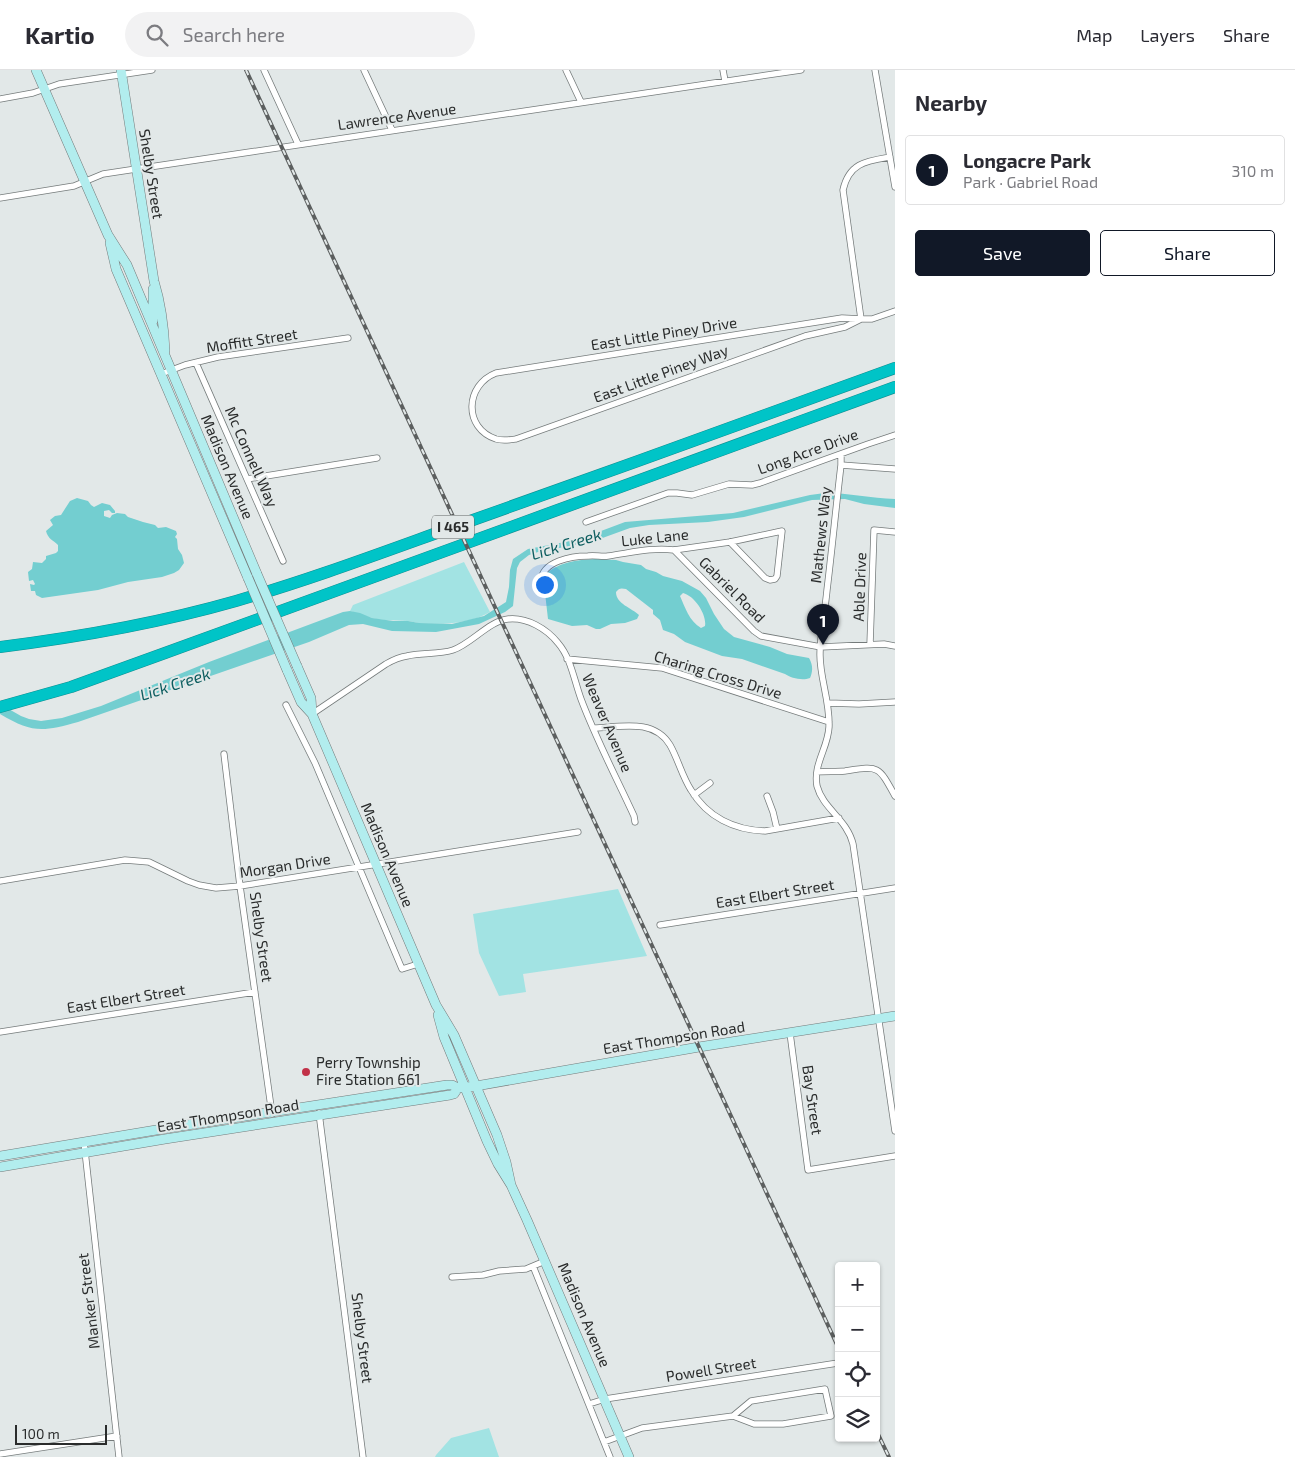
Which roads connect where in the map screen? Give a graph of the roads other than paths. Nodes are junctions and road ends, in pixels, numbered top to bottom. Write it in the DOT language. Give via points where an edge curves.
graph roads {
  1 [pos="36,70"];
  2 [pos="152,70"];
  3 [pos="264,70"];
  4 [pos="364,70"];
  5 [pos="566,70"];
  6 [pos="723,70"];
  7 [pos="801,70"];
  8 [pos="875,70"];
  9 [pos="121,72"];
  10 [pos="725,81"];
  11 [pos="45,89"];
  12 [pos="0,98"];
  13 [pos="581,102"];
  14 [pos="392,130"];
  15 [pos="298,144"];
  16 [pos="890,157"];
  17 [pos="136,169"];
  18 [pos="85,180"];
  19 [pos="895,187"];
  20 [pos="0,198"];
  21 [pos="108,235"];
  22 [pos="154,281"];
  23 [pos="138,292"];
  24 [pos="895,311"];
  25 [pos="861,319"];
  26 [pos="790,326"];
  27 [pos="153,327"];
  28 [pos="348,338"];
  29 [pos="795,340"];
  30 [pos="154,357"];
  31 [pos="166,357"];
  32 [pos="196,362"];
  33 [pos="895,368"];
  34 [pos="170,370"];
  35 [pos="161,374"];
  36 [pos="477,387"];
  37 [pos="895,387"];
  38 [pos="895,435"];
  39 [pos="841,454"];
  40 [pos="378,458"];
  41 [pos="841,465"];
  42 [pos="895,468"];
  43 [pos="247,479"];
  44 [pos="586,522"];
  45 [pos="895,532"];
  46 [pos="730,542"];
  47 [pos="674,550"];
  48 [pos="283,561"];
  49 [pos="253,576"];
  50 [pos="541,581"];
  51 [pos="870,644"];
  52 [pos="895,646"];
  53 [pos="0,647"];
  54 [pos="821,647"];
  55 [pos="568,659"];
  56 [pos="895,702"];
  57 [pos="828,703"];
  58 [pos="286,705"];
  59 [pos="0,707"];
  60 [pos="312,714"];
  61 [pos="829,722"];
  62 [pos="594,728"];
  63 [pos="224,754"];
  64 [pos="817,772"];
  65 [pos="710,783"];
  66 [pos="694,794"];
  67 [pos="767,796"];
  68 [pos="895,796"];
  69 [pos="839,818"];
  70 [pos="635,822"];
  71 [pos="777,829"];
  72 [pos="578,832"];
  73 [pos="376,865"];
  74 [pos="359,867"];
  75 [pos="0,882"];
  76 [pos="240,886"];
  77 [pos="895,888"];
  78 [pos="859,894"];
  79 [pos="660,925"];
  80 [pos="418,964"];
  81 [pos="255,992"];
  82 [pos="436,1005"];
  83 [pos="895,1016"];
  84 [pos="879,1019"];
  85 [pos="0,1032"];
  86 [pos="790,1033"];
  87 [pos="476,1086"];
  88 [pos="461,1088"];
  89 [pos="318,1104"];
  90 [pos="272,1112"];
  91 [pos="320,1116"];
  92 [pos="273,1123"];
  93 [pos="895,1131"];
  94 [pos="84,1142"];
  95 [pos="85,1153"];
  96 [pos="0,1156"];
  97 [pos="895,1156"];
  98 [pos="0,1167"];
  99 [pos="511,1185"];
  100 [pos="545,1261"];
  101 [pos="533,1266"];
  102 [pos="452,1277"];
  103 [pos="835,1363"];
  104 [pos="605,1400"];
  105 [pos="589,1404"];
  106 [pos="733,1416"];
  107 [pos="117,1436"];
  108 [pos="620,1436"];
  109 [pos="604,1442"];
  110 [pos="0,1454"];
  111 [pos="119,1457"];
  112 [pos="363,1457"];
  113 [pos="610,1457"];
  114 [pos="629,1457"];
  1 -- 11 [label="main road, Madison Avenue"];
  2 -- 9 [label="street"];
  3 -- 15 [label="street"];
  4 -- 14 [label="street"];
  5 -- 13 [label="street"];
  6 -- 10 [label="street"];
  7 -- 10 [label="street, Lawrence Avenue"];
  8 -- 16 [label="street"];
  9 -- 11 [label="street"];
  9 -- 17 [label="main road, Shelby Street"];
  10 -- 13 [label="street, Lawrence Avenue"];
  11 -- 12 [label="street"];
  11 -- 18 [label="main road, Madison Avenue"];
  13 -- 14 [label="street, Lawrence Avenue"];
  14 -- 15 [label="street, Lawrence Avenue"];
  15 -- 17 [label="street, Lawrence Avenue"];
  16 -- 19 [label="street"];
  16 -- 25 [label="street" via="858,165 847,178 843,190"];
  17 -- 18 [label="street, Lawrence Avenue"];
  17 -- 22 [label="main road, Shelby Street"];
  18 -- 20 [label="street, Lawrence Avenue" via="74,186"];
  18 -- 21 [label="main road, Madison Avenue"];
  21 -- 23 [label="main road, Madison Avenue" via="127,265"];
  21 -- 30 [label="main road, Madison Avenue" via="116,269"];
  22 -- 23 [label="main road" via="146,291"];
  22 -- 27 [label="main road, Shelby Street"];
  22 -- 31 [label="main road, Shelby Street"];
  23 -- 27 [label="main road, Madison Avenue"];
  24 -- 25 [label="street, East Little Piney Way" via="872,319"];
  25 -- 26 [label="street, East Little Piney Drive" via="842,318"];
  25 -- 29 [label="street, East Little Piney Way"];
  26 -- 29 [label="street"];
  26 -- 36 [label="street, East Little Piney Drive" via="496,372"];
  27 -- 30 [label="main road, Shelby Street"];
  27 -- 31 [label="main road, Madison Avenue"];
  28 -- 32 [label="street, Moffitt Street"];
  29 -- 36 [label="street, East Little Piney Way" via="516,439 495,438 477,424 472,404"];
  30 -- 35 [label="main road, Madison Avenue"];
  31 -- 34 [label="main road, Madison Avenue"];
  32 -- 34 [label="street, Moffitt Street"];
  32 -- 43 [label="street, Mc Connell Way"];
  33 -- 53 [label="highway, I 465" via="279,588 148,622 81,636"];
  34 -- 35 [label="street, Moffitt Street"];
  34 -- 49 [label="main road, Madison Avenue"];
  35 -- 49 [label="main road, Madison Avenue"];
  37 -- 59 [label="highway, I 465" via="71,687"];
  38 -- 39 [label="street, Long Acre Drive"];
  39 -- 41 [label="street, Mathews Way"];
  39 -- 44 [label="street, Long Acre Drive" via="760,483 732,484 692,495 668,493"];
  40 -- 43 [label="street"];
  41 -- 42 [label="street"];
  41 -- 54 [label="street, Mathews Way"];
  43 -- 48 [label="street, Mc Connell Way"];
  45 -- 51 [label="street, Able Drive" via="874,530"];
  46 -- 46 [label="street, Luke Lane" via="782,532 777,574 773,580 768,580"];
  46 -- 47 [label="street, Luke Lane"];
  47 -- 50 [label="street, Luke Lane" via="571,557 546,569"];
  47 -- 54 [label="street, Gabriel Road" via="757,634"];
  49 -- 60 [label="main road, Madison Avenue, bridge" via="301,702"];
  49 -- 60 [label="main road, Madison Avenue, bridge" via="311,698"];
  51 -- 52 [label="street, Gabriel Road"];
  51 -- 54 [label="street, Gabriel Road"];
  54 -- 57 [label="street, Mathews Way"];
  55 -- 60 [label="street, Weaver Avenue" via="562,648 541,628 507,619 455,649 391,661"];
  55 -- 61 [label="street, Charing Cross Drive" via="662,668"];
  55 -- 62 [label="street, Weaver Avenue"];
  56 -- 57 [label="street"];
  57 -- 61 [label="street, Mathews Way"];
  58 -- 74 [label="street, Madison Avenue" via="315,763"];
  60 -- 73 [label="main road, Madison Avenue"];
  61 -- 64 [label="street, Mathews Way" via="828,737"];
  62 -- 66 [label="street" via="642,726 658,732 670,745"];
  62 -- 70 [label="street, Weaver Avenue"];
  63 -- 76 [label="street, Shelby Street"];
  64 -- 68 [label="street" via="872,768 884,776"];
  64 -- 69 [label="street, Mathews Way" via="820,794"];
  65 -- 66 [label="street"];
  66 -- 71 [label="street" via="709,812 729,824 754,830"];
  67 -- 71 [label="street"];
  69 -- 71 [label="street"];
  69 -- 78 [label="street, Mathews Way" via="852,841"];
  72 -- 73 [label="street, Morgan Drive"];
  73 -- 74 [label="street, Morgan Drive"];
  73 -- 80 [label="main road, Madison Avenue"];
  74 -- 76 [label="street, Morgan Drive"];
  74 -- 80 [label="street, Madison Avenue" via="402,969"];
  75 -- 76 [label="street, Morgan Drive" via="125,860 149,862 199,885 216,888"];
  76 -- 81 [label="street, Shelby Street"];
  77 -- 78 [label="street, East Elbert Street"];
  78 -- 79 [label="street, East Elbert Street"];
  78 -- 84 [label="street, Mathews Way"];
  80 -- 82 [label="main road, Madison Avenue"];
  81 -- 85 [label="street, East Elbert Street"];
  81 -- 90 [label="street, Shelby Street"];
  82 -- 87 [label="main road, Madison Avenue" via="454,1035"];
  82 -- 88 [label="main road, Madison Avenue"];
  83 -- 84 [label="main road, East Thompson Road"];
  84 -- 86 [label="main road, East Thompson Road"];
  84 -- 93 [label="street, Mathews Way"];
  86 -- 87 [label="main road, East Thompson Road"];
  86 -- 97 [label="street, Bay Street" via="808,1170"];
  87 -- 88 [label="main road, East Thompson Road"];
  87 -- 99 [label="main road, Madison Avenue" via="504,1155"];
  88 -- 89 [label="main road, East Thompson Road" via="447,1085"];
  88 -- 91 [label="main road, East Thompson Road" via="450,1095"];
  88 -- 99 [label="main road, Madison Avenue"];
  89 -- 90 [label="main road, East Thompson Road"];
  89 -- 91 [label="street, Shelby Street"];
  90 -- 92 [label="street, Shelby Street"];
  90 -- 94 [label="main road, East Thompson Road"];
  91 -- 92 [label="main road, East Thompson Road"];
  91 -- 112 [label="street, Shelby Street"];
  92 -- 95 [label="main road, East Thompson Road"];
  94 -- 95 [label="street, Manker Street"];
  94 -- 96 [label="main road, East Thompson Road"];
  95 -- 98 [label="main road, East Thompson Road"];
  95 -- 107 [label="street, Manker Street"];
  99 -- 100 [label="main road, Madison Avenue"];
  100 -- 101 [label="street"];
  100 -- 104 [label="main road, Madison Avenue"];
  101 -- 102 [label="street"];
  101 -- 105 [label="street, Madison Avenue"];
  103 -- 104 [label="street, Powell Street"];
  104 -- 105 [label="street, Powell Street"];
  104 -- 108 [label="main road, Madison Avenue"];
  105 -- 109 [label="street, Madison Avenue"];
  106 -- 106 [label="street" via="754,1424 783,1424 831,1416 825,1390 750,1401"];
  106 -- 108 [label="street" via="642,1428"];
  107 -- 110 [label="street"];
  107 -- 111 [label="street, Manker Street"];
  108 -- 109 [label="street"];
  108 -- 114 [label="main road, Madison Avenue"];
  109 -- 113 [label="street, Madison Avenue"];
}
